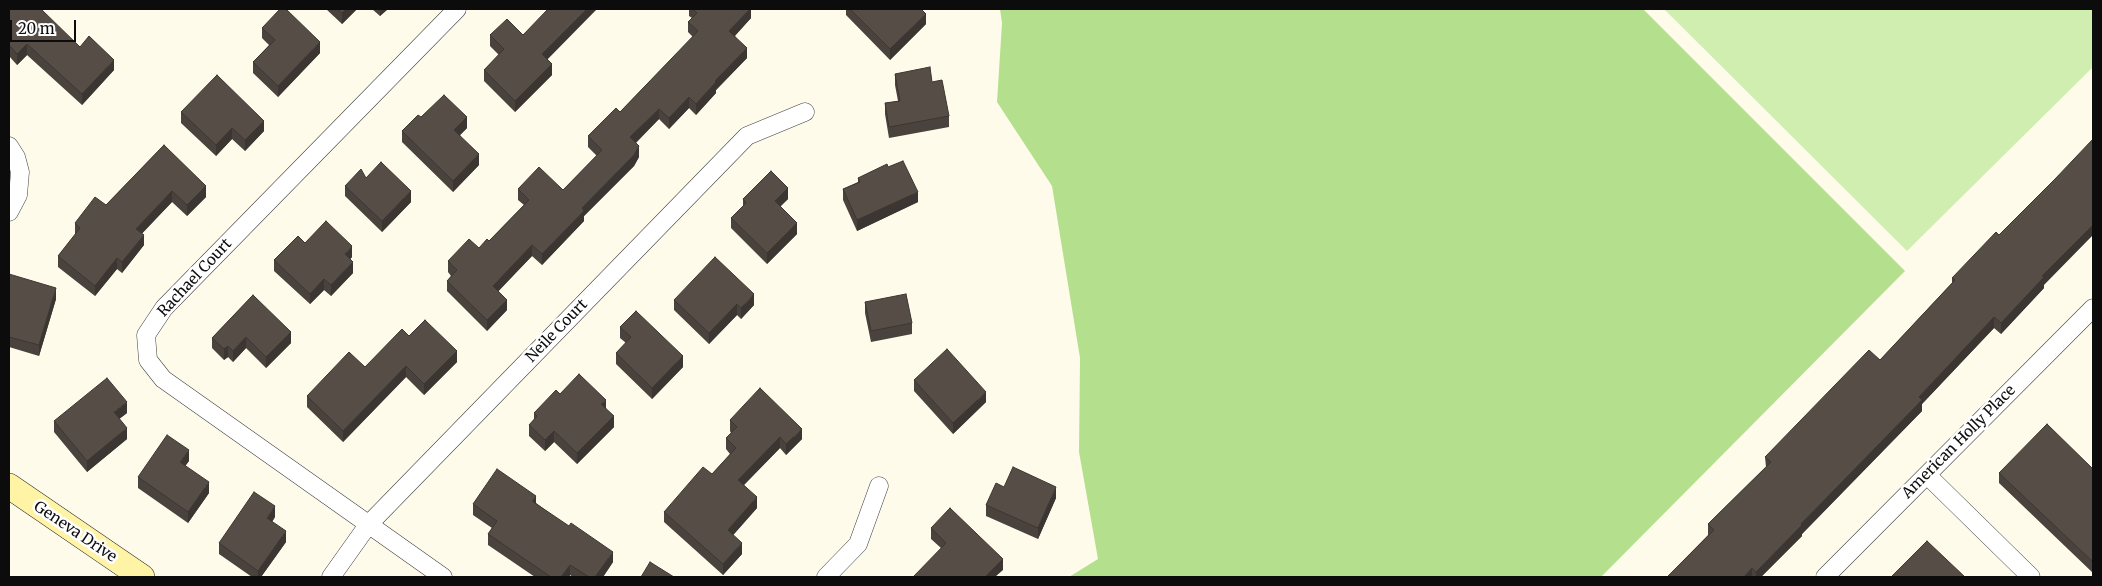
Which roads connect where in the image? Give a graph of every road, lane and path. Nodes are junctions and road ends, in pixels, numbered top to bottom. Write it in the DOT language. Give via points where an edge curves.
graph roads {
  1 [pos="457,9"];
  2 [pos="805,112"];
  3 [pos="9,146"];
  4 [pos="9,212"];
  5 [pos="2093,308"];
  6 [pos="1927,475"];
  7 [pos="9,486"];
  8 [pos="879,486"];
  9 [pos="368,525"];
  10 [pos="142,577"];
  11 [pos="331,577"];
  12 [pos="442,577"];
  13 [pos="826,577"];
  14 [pos="1825,577"];
  15 [pos="2031,577"];
  1 -- 9 [label="street, Rachael Court" via="164,308 146,335 148,360 162,379"];
  2 -- 9 [label="street, Neile Court" via="747,136"];
  3 -- 4 [label="street" via="16,156 20,172 18,195"];
  5 -- 6 [label="street, American Holly Place"];
  6 -- 14 [label="street, American Holly Place"];
  6 -- 15 [label="street"];
  7 -- 10 [label="main road, Geneva Drive"];
  8 -- 13 [label="street" via="858,544"];
  9 -- 11 [label="street, Neile Court"];
  9 -- 12 [label="street, Rachael Court"];
}
